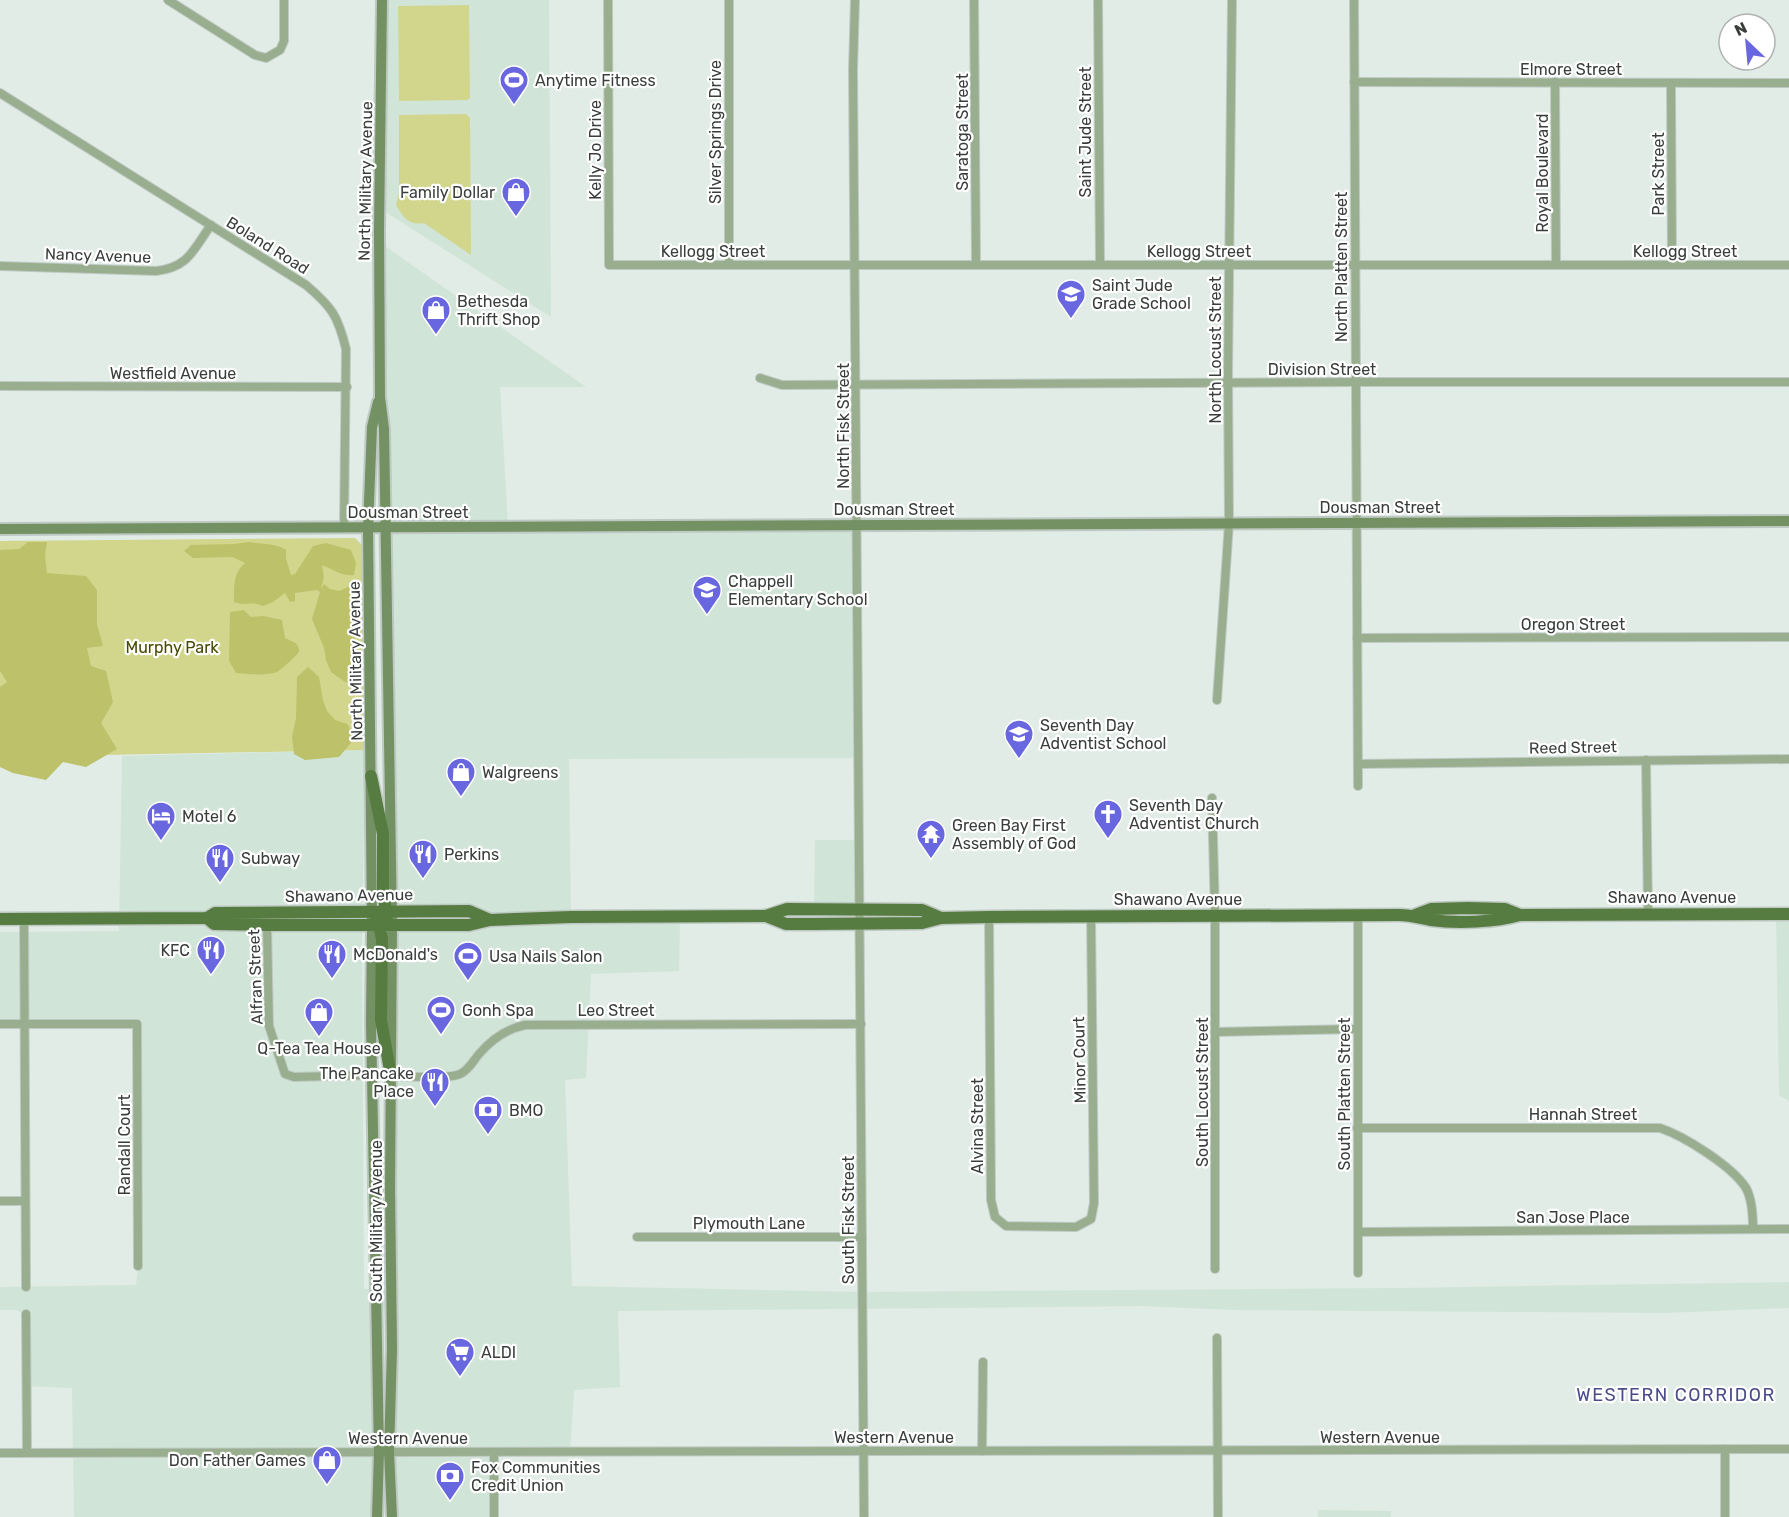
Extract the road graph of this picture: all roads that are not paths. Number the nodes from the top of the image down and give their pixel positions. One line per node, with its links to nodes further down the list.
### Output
1 (168, 0): 2 (street)
2 (284, 0)
3 (382, 0): 35 (main road, North Military Avenue)
4 (608, 0): 22 (street, Kelly Jo Drive)
5 (729, 0): 23 (street, Silver Springs Drive)
6 (855, 0): 24 (street, North Fisk Street)
7 (974, 0): 17 (street, Saratoga Street)
8 (1098, 0): 18 (street, Saint Jude Street)
9 (1232, 0): 19 (street, North Locust Street)
10 (1354, 0): 11 (street, North Platten Street)
11 (1354, 82): 12 (street, Elmore Street); 20 (street, North Platten Street)
12 (1555, 82): 13 (street, Elmore Street); 21 (street, Royal Boulevard)
13 (1671, 83): 14 (street, Elmore Street); 25 (street, Park Street)
14 (1789, 83)
15 (0, 93): 16 (street, Boland Road)
16 (211, 225): 27 (street, Nancy Avenue); 34 (street, Boland Road)
17 (976, 264): 18 (street, Kellogg Street); 24 (street, Kellogg Street)
18 (1100, 264): 19 (street, Kellogg Street)
19 (1229, 264): 20 (street, Kellogg Street); 31 (street, North Locust Street)
20 (1354, 264): 21 (street, Kellogg Street); 29 (street, North Platten Street)
21 (1556, 264): 25 (street, Kellogg Street)
22 (609, 265): 23 (street, Kellogg Street)
23 (729, 265): 24 (street, Kellogg Street)
24 (855, 265): 32 (street, North Fisk Street)
25 (1672, 265): 26 (street, Kellogg Street)
26 (1789, 265)
27 (0, 266)
28 (760, 378): 32 (street, Division Street)
29 (1355, 382): 30 (street, Division Street); 31 (street, Division Street); 37 (street, North Platten Street)
30 (1789, 382)
31 (1228, 383): 32 (street, Division Street); 38 (street, North Locust Street)
32 (856, 385): 39 (street, North Fisk Street)
33 (0, 386): 34 (street, Westfield Avenue)
34 (347, 387): 40 (street, Boland Road)
35 (380, 398): 41 (main road, North Military Avenue); 42 (main road, North Military Avenue)
36 (1789, 520): 37 (main road, Dousman Street)
37 (1356, 522): 38 (main road, Dousman Street); 45 (street, North Platten Street)
38 (1228, 523): 39 (main road, Dousman Street); 46 (street, North Locust Street)
39 (857, 524): 42 (main road, Dousman Street); 54 (street, North Fisk Street)
40 (345, 527): 41 (main road, Dousman Street); 43 (main road, Dousman Street)
41 (368, 527): 42 (main road, Dousman Street); 50 (main road, North Military Avenue)
42 (386, 527): 53 (main road, North Military Avenue)
43 (0, 530)
44 (1789, 636): 45 (street, Oregon Street)
45 (1357, 638): 49 (street, North Platten Street)
46 (1217, 700)
47 (1789, 759): 48 (street, Reed Street)
48 (1646, 760): 49 (street, Reed Street); 56 (street)
49 (1358, 764): 51 (street, North Platten Street)
50 (371, 776): 53 (main road); 55 (main road, North Military Avenue)
51 (1358, 786)
52 (1212, 798): 58 (street)
53 (389, 910): 55 (main road, Shawano Avenue); 67 (main road, Shawano Avenue); 68 (main road)
54 (860, 910): 60 (main road, Shawano Avenue); 63 (main road, Shawano Avenue); 69 (street, North Fisk Street)
55 (372, 911): 66 (main road, Shawano Avenue); 70 (main road)
56 (1648, 914): 57 (main road, Shawano Avenue); 59 (main road, Shawano Avenue)
57 (1789, 914)
58 (1215, 915): 59 (main road, Shawano Avenue); 61 (main road, Shawano Avenue); 75 (street, South Locust Street)
59 (1358, 915): 74 (street, South Platten Street)
60 (766, 916): 67 (main road, Shawano Avenue); 69 (main road, Shawano Avenue)
61 (1091, 916): 62 (main road, Shawano Avenue); 81 (street, Minor Court)
62 (989, 917): 63 (main road, Shawano Avenue); 81 (street, Alvina Street)
63 (941, 918): 69 (main road, Shawano Avenue)
64 (0, 919): 65 (main road, Shawano Avenue)
65 (24, 919): 66 (main road, Shawano Avenue); 72 (street)
66 (266, 919): 70 (main road, Shawano Avenue); 76 (street, Alfran Street)
67 (490, 920): 68 (main road, Shawano Avenue)
68 (392, 924): 70 (main road, Shawano Avenue); 77 (main road, South Military Avenue)
69 (860, 924): 73 (street, South Fisk Street)
70 (376, 925): 76 (main road, South Military Avenue); 77 (main road)
71 (0, 1024): 72 (street)
72 (24, 1024): 80 (street); 87 (street, Randall Court)
73 (861, 1024): 77 (street, Leo Street); 86 (street, South Fisk Street)
74 (1357, 1029): 75 (street); 78 (street, South Platten Street)
75 (1215, 1032): 88 (street, South Locust Street)
76 (372, 1076): 101 (main road, South Military Avenue)
77 (391, 1076): 101 (main road, South Military Avenue)
78 (1357, 1128): 83 (street, Hannah Street); 84 (street, South Platten Street)
79 (0, 1201): 80 (street)
80 (25, 1201): 90 (street)
81 (1094, 1203)
82 (1789, 1228): 83 (street, San Jose Place)
83 (1753, 1229): 84 (street, San Jose Place)
84 (1358, 1232): 89 (street, South Platten Street)
85 (637, 1237): 86 (street, Plymouth Lane)
86 (862, 1237): 97 (street, South Fisk Street)
87 (138, 1266)
88 (1215, 1269)
89 (1358, 1273)
90 (26, 1287)
91 (26, 1314): 100 (street)
92 (1217, 1338): 96 (street)
93 (983, 1362): 98 (street)
94 (1725, 1449): 95 (street, Western Avenue); 96 (street, Western Avenue); 108 (street)
95 (1789, 1449)
96 (1218, 1450): 98 (street, Western Avenue); 107 (street)
97 (863, 1451): 98 (street, Western Avenue); 102 (street, Western Avenue); 106 (street, South Fisk Street)
98 (982, 1451)
99 (0, 1452): 100 (street, Western Avenue)
100 (27, 1452): 101 (street, Western Avenue)
101 (384, 1452): 102 (street, Western Avenue); 103 (main road, South Military Avenue); 104 (main road, South Military Avenue)
102 (494, 1452): 105 (street)
103 (377, 1517)
104 (392, 1517)
105 (494, 1517)
106 (864, 1517)
107 (1218, 1517)
108 (1725, 1517)

